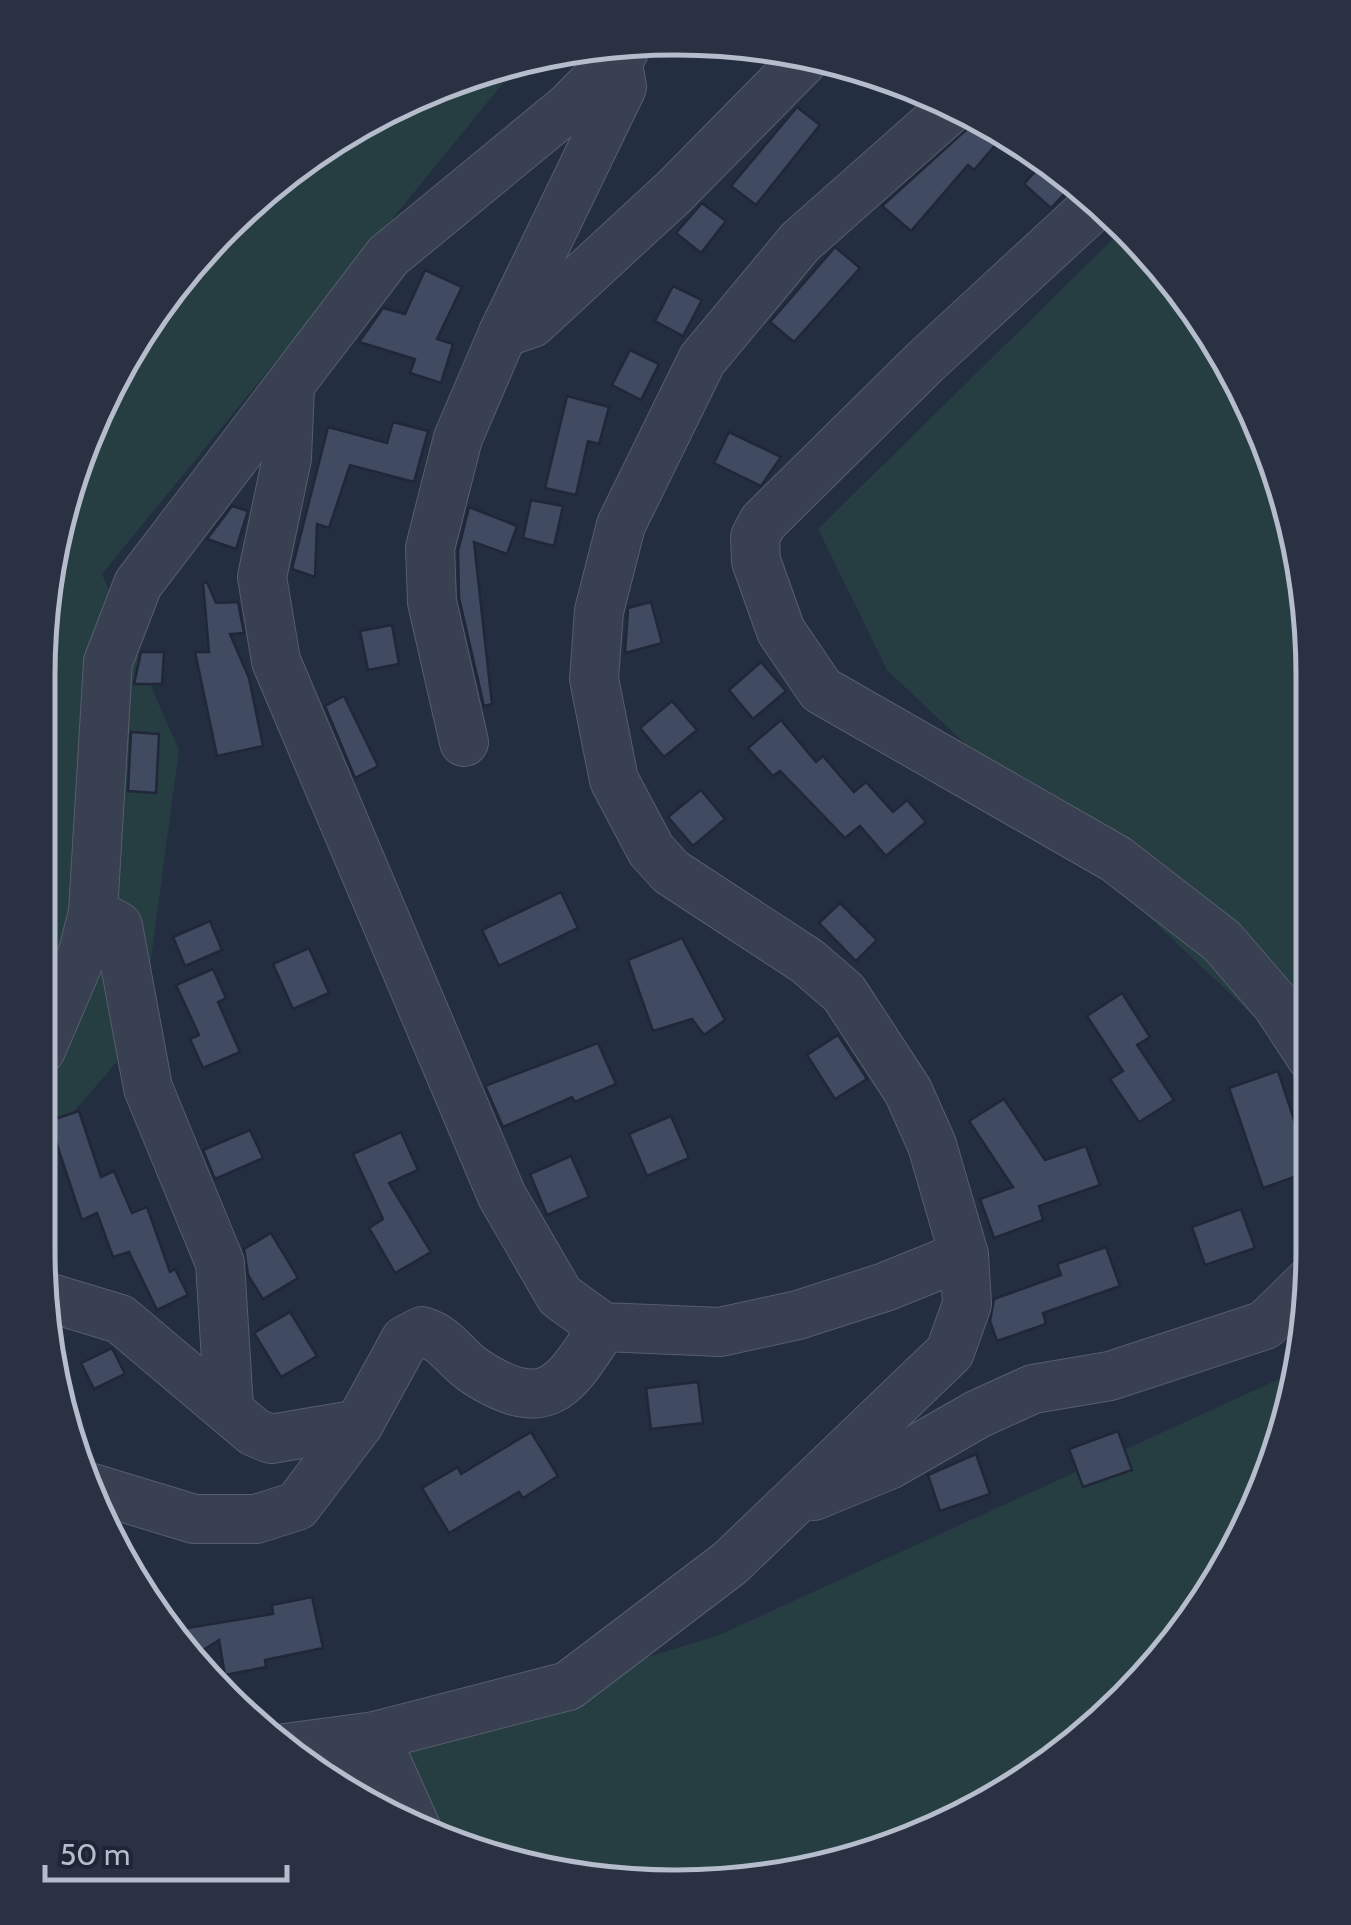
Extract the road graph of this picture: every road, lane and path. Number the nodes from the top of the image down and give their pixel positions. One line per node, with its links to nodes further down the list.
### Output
1 (620, 57): 6 (street)
2 (617, 58): 7 (street)
3 (797, 67): 6 (street)
4 (943, 116): 12 (street)
5 (1088, 212): 11 (street)
6 (502, 332): 8 (street)
7 (290, 387): 9 (street); 15 (street)
8 (464, 742)
9 (93, 912): 10 (street); 16 (street)
10 (55, 1018)
11 (1296, 1034)
12 (964, 1255): 15 (street); 19 (street)
13 (1294, 1297): 19 (street)
14 (57, 1300): 16 (street)
15 (603, 1327): 17 (street)
16 (229, 1408): 17 (street)
17 (359, 1424): 18 (street)
18 (104, 1492)
19 (792, 1504): 20 (street)
20 (366, 1738): 21 (street); 22 (street); 23 (street)
21 (303, 1746)
22 (355, 1781)
23 (405, 1808)

